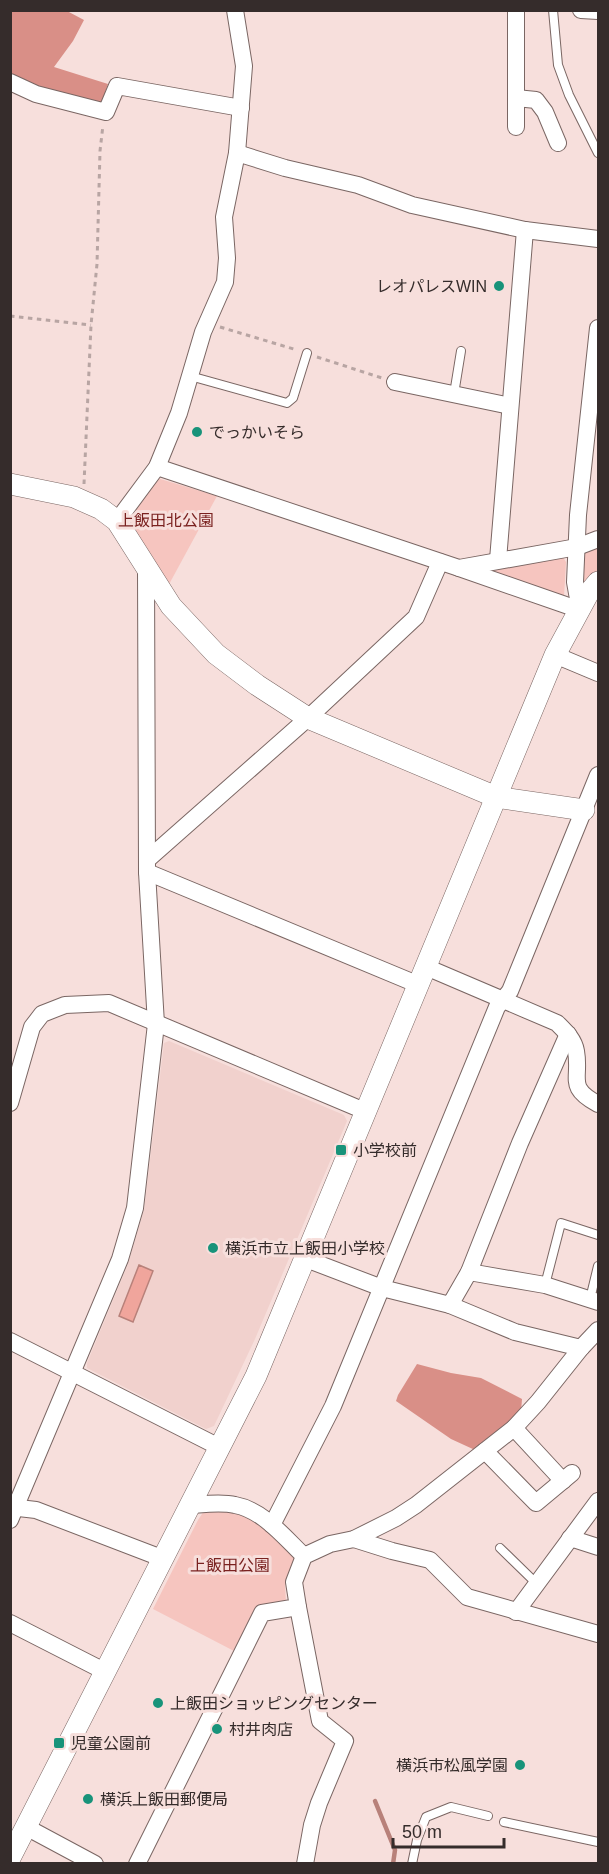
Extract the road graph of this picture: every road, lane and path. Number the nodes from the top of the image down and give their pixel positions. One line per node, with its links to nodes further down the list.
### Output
1 (235, 10): 8 (street)
2 (516, 10): 7 (street)
3 (553, 10): 13 (lane)
4 (581, 10): 5 (street)
5 (598, 11)
6 (10, 82): 9 (street)
7 (516, 98): 10 (street); 11 (street)
8 (241, 108): 9 (street); 12 (street)
9 (106, 112): 17 (path)
10 (516, 127)
11 (558, 143)
12 (237, 153): 14 (street); 21 (street)
13 (598, 153)
14 (525, 230): 15 (street); 24 (street)
15 (598, 239)
16 (10, 316): 17 (path)
17 (91, 325): 27 (path)
18 (598, 328): 30 (street)
19 (461, 351): 23 (lane)
20 (307, 353): 21 (lane)
21 (190, 376): 25 (street)
22 (395, 382): 23 (street)
23 (454, 394): 24 (street)
24 (510, 406): 31 (street)
25 (157, 466): 28 (street); 32 (street)
26 (10, 484): 27 (street)
27 (83, 500): 28 (street)
28 (117, 521): 33 (street)
29 (598, 539): 30 (street)
30 (578, 547): 31 (street); 36 (street)
31 (498, 560): 34 (street)
32 (440, 562): 34 (street); 39 (street)
33 (146, 567): 39 (street); 43 (street)
34 (459, 568): 36 (street)
35 (598, 582): 36 (street)
36 (580, 610): 37 (street)
37 (555, 655): 38 (street); 41 (street)
38 (598, 674)
39 (308, 718): 41 (street); 43 (street)
40 (598, 775): 42 (street)
41 (496, 797): 42 (street); 44 (street)
42 (591, 811): 45 (street)
43 (147, 866): 44 (street); 46 (street)
44 (422, 976): 45 (street); 50 (street)
45 (504, 999): 47 (street); 56 (street)
46 (156, 1023): 48 (street); 50 (street); 62 (street)
47 (568, 1034): 49 (street); 54 (street)
48 (10, 1103)
49 (598, 1104)
50 (367, 1112): 52 (street)
51 (598, 1235): 55 (lane)
52 (306, 1259): 56 (street); 64 (street)
53 (598, 1266): 57 (lane)
54 (469, 1272): 55 (street); 58 (street)
55 (545, 1285): 57 (street)
56 (382, 1288): 58 (street); 69 (street)
57 (594, 1300)
58 (450, 1305): 61 (street)
59 (598, 1330): 61 (street)
60 (10, 1341): 62 (street)
61 (581, 1348): 63 (street)
62 (73, 1372): 64 (street); 68 (street)
63 (513, 1428): 65 (street); 65 (street)
64 (221, 1448): 67 (street)
65 (485, 1451): 71 (street)
66 (598, 1501): 70 (street)
67 (192, 1504): 69 (street); 75 (street)
68 (13, 1511): 75 (street)
69 (272, 1525): 74 (street)
70 (570, 1538): 72 (street); 76 (street)
71 (354, 1539): 74 (street); 78 (street)
72 (598, 1547)
73 (500, 1548): 76 (lane)
74 (304, 1556): 77 (street)
75 (164, 1559): 81 (street)
76 (537, 1584): 78 (street)
77 (298, 1607): 88 (street); 89 (street)
78 (516, 1612): 80 (street)
79 (10, 1623): 81 (street)
80 (598, 1634)
81 (106, 1672): 84 (street)
82 (488, 1816): 91 (lane)
83 (504, 1822): 85 (lane)
84 (26, 1827): 86 (street); 87 (street)
85 (598, 1842)
86 (10, 1858)
87 (95, 1863)
88 (137, 1863)
89 (305, 1863): 90 (street)
90 (312, 1863)
91 (412, 1863)

